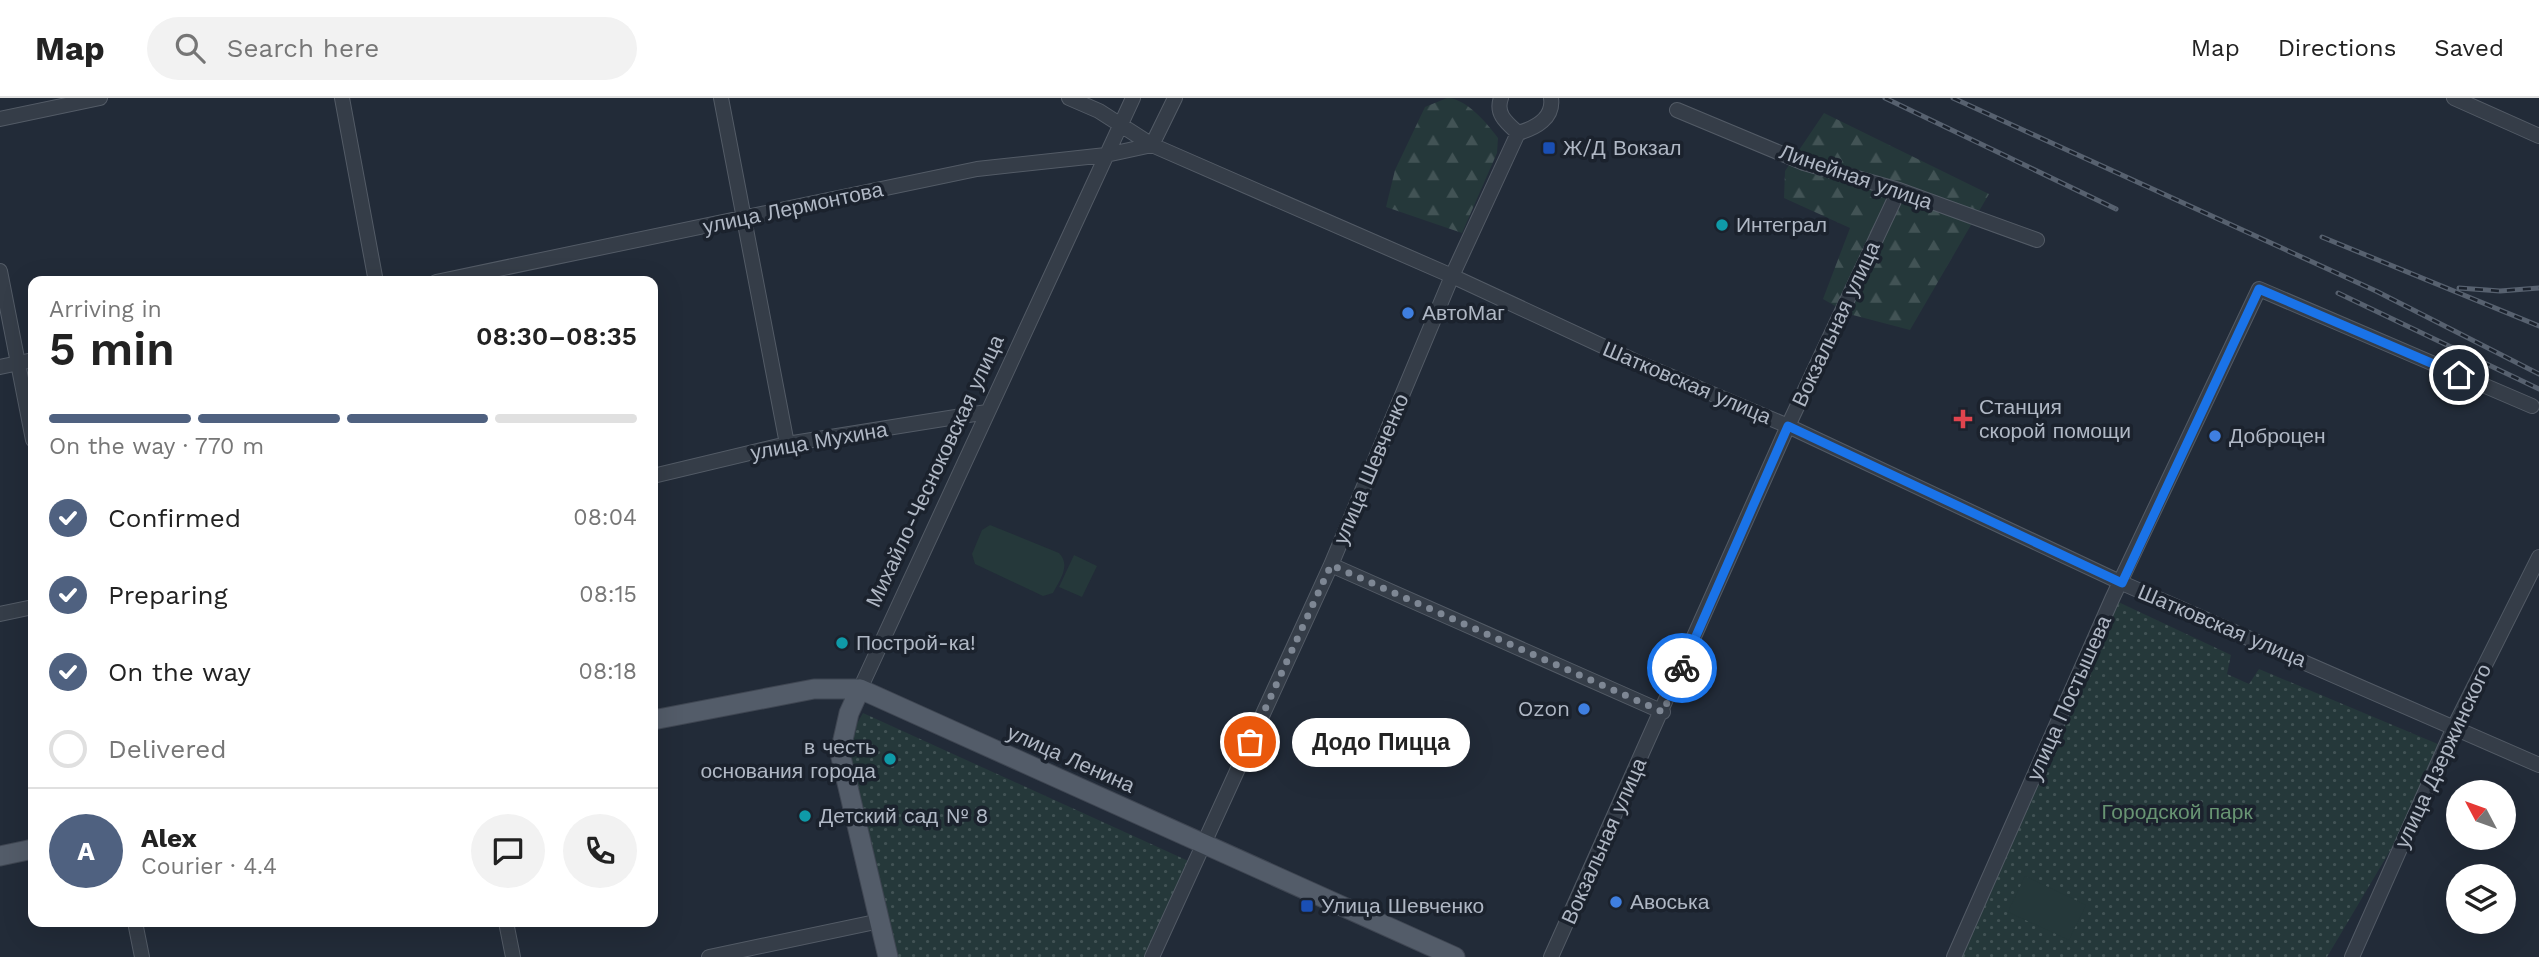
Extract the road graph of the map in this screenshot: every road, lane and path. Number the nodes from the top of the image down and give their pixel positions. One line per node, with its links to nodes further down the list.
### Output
1 (100, 98): 11 (street)
2 (342, 98): 21 (street)
3 (721, 98): 18 (street)
4 (1069, 98): 12 (street, Шатковская улица)
5 (1133, 98): 12 (street, Михайло-Чесноковская улица)
6 (1175, 98): 15 (street)
7 (1501, 98): 13 (street)
8 (1551, 98): 13 (street)
9 (2454, 98): 14 (street)
10 (1677, 110): 17 (street, Линейная улица)
11 (0, 118)
12 (1121, 126): 15 (street, Шатковская улица); 16 (street, Михайло-Чесноковская улица)
13 (1518, 134): 23 (street, улица Шевченко)
14 (2539, 136)
15 (1152, 145): 16 (street, улица Лермонтова); 23 (street, Шатковская улица)
16 (1106, 155): 18 (street, улица Лермонтова); 28 (street, Михайло-Чесноковская улица)
17 (1899, 190): 19 (street, Линейная улица); 30 (street, Вокзальная улица)
18 (744, 220): 22 (street, улица Лермонтова); 31 (street)
19 (2037, 240)
20 (0, 271): 25 (street)
21 (375, 276)
22 (466, 276)
23 (1452, 276): 30 (street, Шатковская улица); 34 (street, улица Шевченко)
24 (28, 361): 25 (street)
25 (17, 363): 26 (street); 29 (street)
26 (0, 367)
27 (2532, 406): 35 (street, улица Постышева)
28 (987, 412): 31 (street, улица Мухина); 38 (street, Михайло-Чесноковская улица)
29 (28, 416)
30 (1788, 426): 35 (street, Шатковская улица); 39 (street, Вокзальная улица)
31 (787, 444): 32 (street, улица Мухина)
32 (658, 474)
33 (2539, 557): 41 (street, улица Дзержинского)
34 (1331, 565): 39 (street); 43 (street, улица Шевченко)
35 (2122, 583): 41 (street, Шатковская улица); 56 (street, улица Постышева)
36 (28, 608): 37 (street)
37 (0, 614)
38 (860, 689): 40 (main road, улица Ленина); 43 (main road, улица Ленина); 46 (main road, Михайло-Чесноковская улица)
39 (1663, 712): 55 (street, Вокзальная улица)
40 (658, 719)
41 (2454, 727): 42 (street, Шатковская улица); 57 (street, улица Дзержинского)
42 (2539, 765)
43 (1204, 844): 53 (street, улица Шевченко); 54 (main road, улица Ленина)
44 (28, 850): 45 (main road)
45 (0, 856)
46 (880, 921): 51 (street); 52 (main road, Михайло-Чесноковская улица)
47 (136, 927): 49 (street)
48 (507, 927): 50 (street)
49 (142, 957)
50 (513, 957)
51 (709, 957)
52 (888, 957)
53 (1152, 957)
54 (1455, 957)
55 (1551, 957)
56 (1954, 957)
57 (2352, 957)

